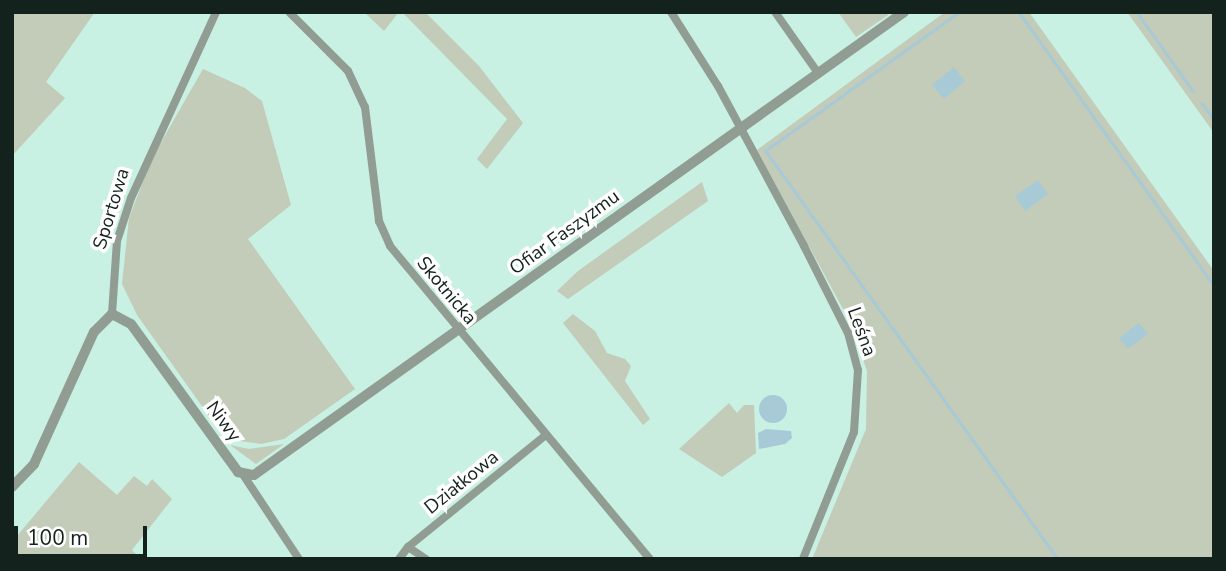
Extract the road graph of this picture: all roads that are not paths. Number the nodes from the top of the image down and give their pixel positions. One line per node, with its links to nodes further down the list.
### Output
1 (216, 12): 8 (street, Sportowa)
2 (289, 12): 9 (street, Skotnicka)
3 (671, 12): 7 (street, Leśna)
4 (775, 12): 6 (street)
5 (904, 12): 6 (street, Ofiar Faszyzmu)
6 (818, 73): 7 (street, Ofiar Faszyzmu)
7 (741, 130): 9 (street, Ofiar Faszyzmu); 18 (street, Leśna)
8 (112, 314): 11 (street, Niwy); 12 (street)
9 (459, 331): 10 (street, Skotnicka); 11 (street, Ofiar Faszyzmu)
10 (546, 435): 13 (street, Działkowa); 17 (street, Skotnicka)
11 (244, 476): 14 (street, Niwy)
12 (12, 487)
13 (408, 547): 15 (street, Działkowa); 16 (street)
14 (299, 559)
15 (400, 559)
16 (426, 559)
17 (650, 559)
18 (803, 559)

